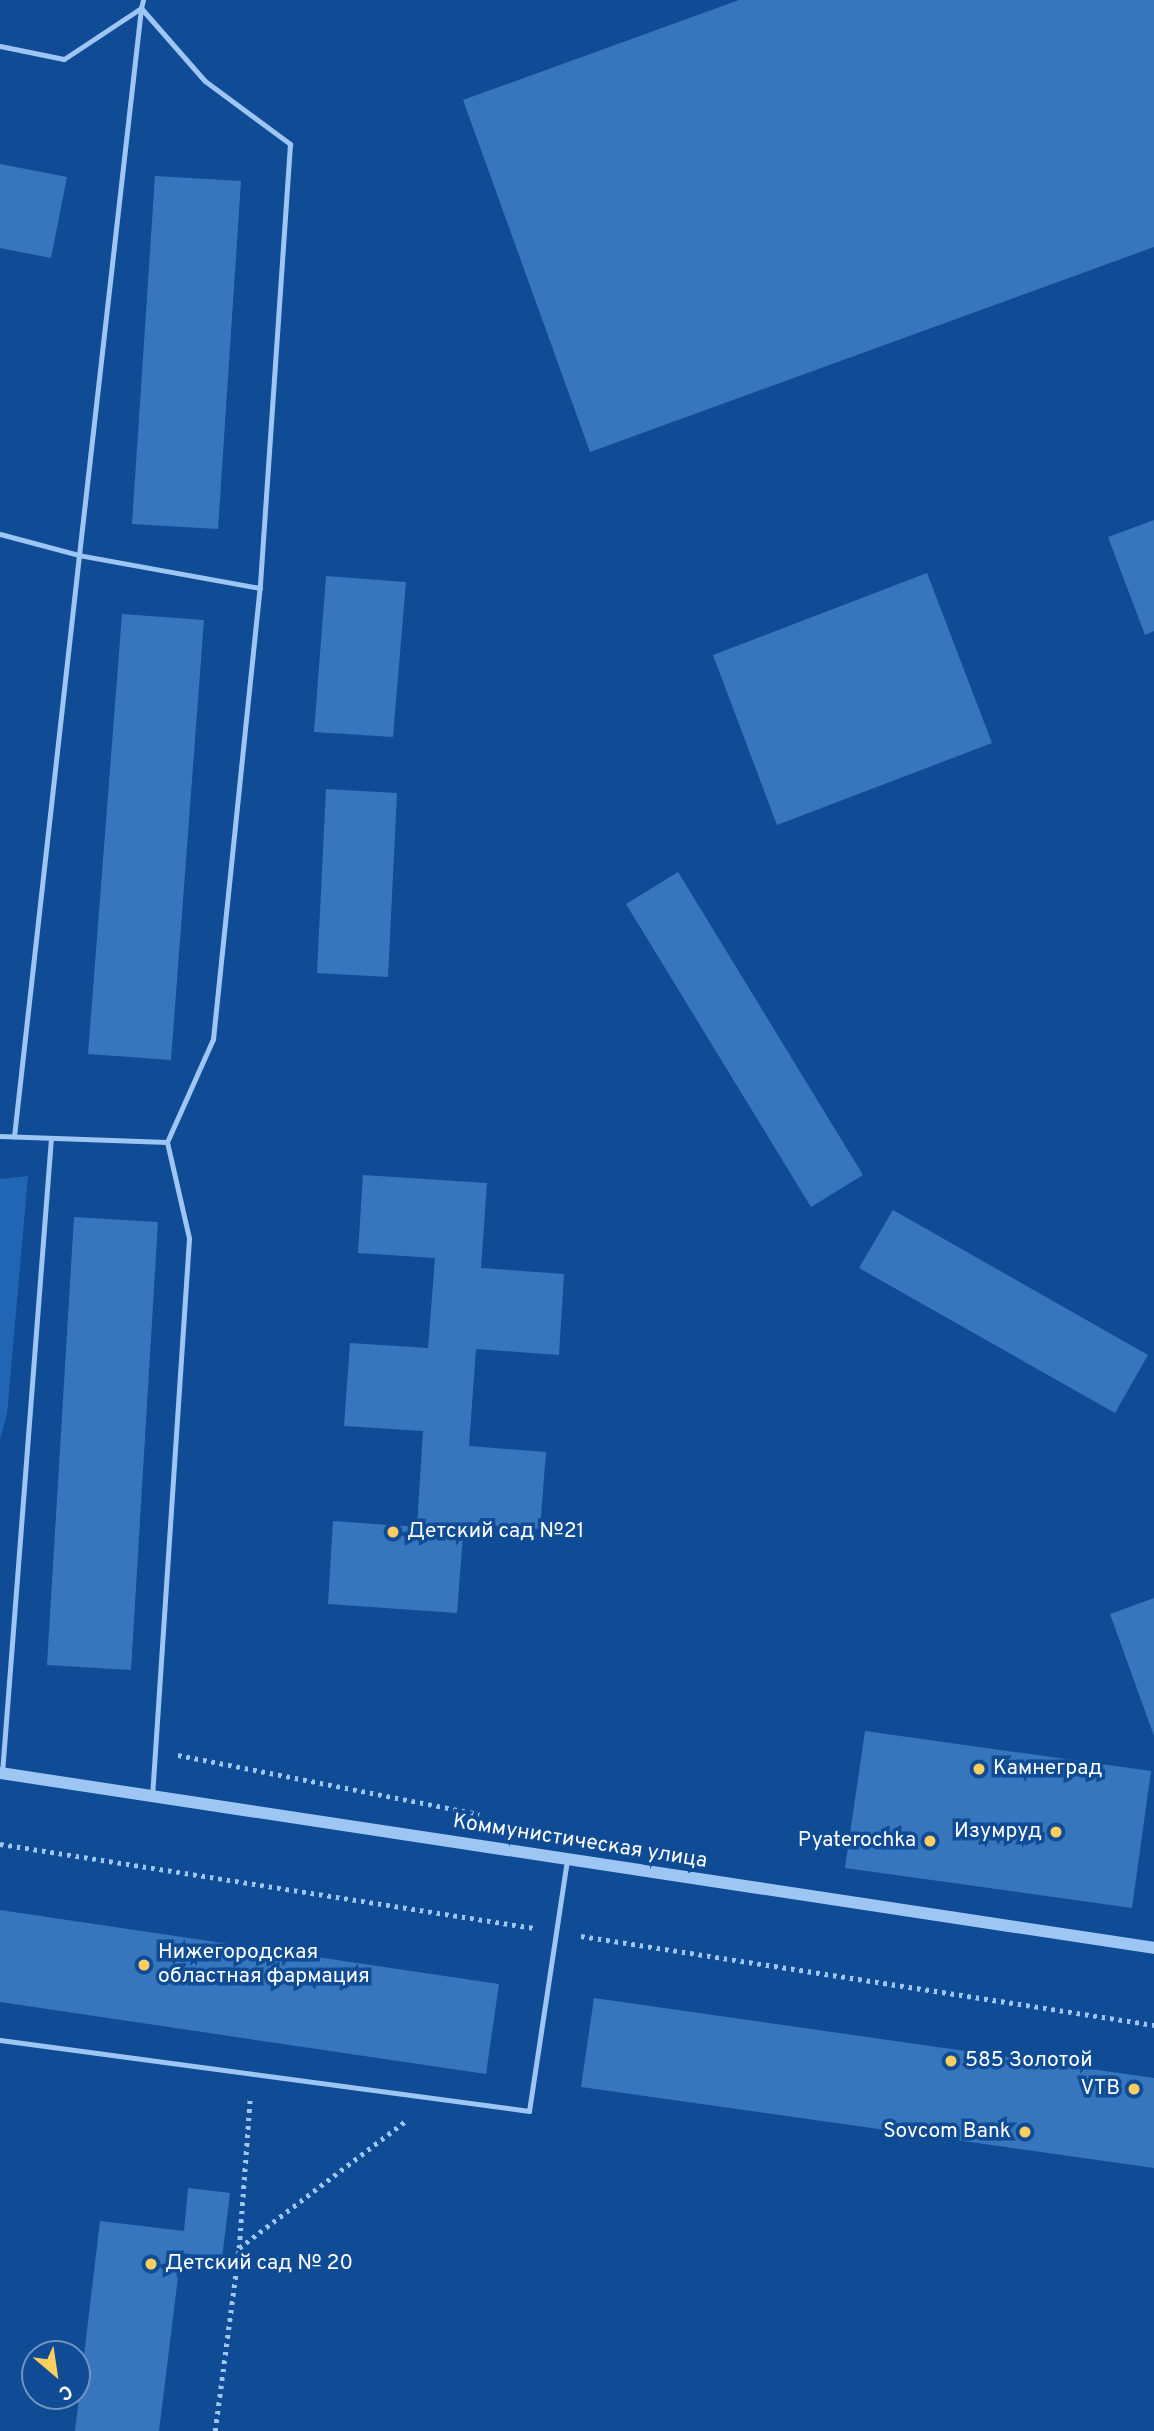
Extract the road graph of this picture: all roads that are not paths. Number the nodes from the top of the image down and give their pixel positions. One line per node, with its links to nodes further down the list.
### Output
1 (143, 0): 2 (lane)
2 (141, 8): 3 (lane); 5 (lane); 6 (lane)
3 (0, 46)
4 (0, 534): 5 (lane)
5 (79, 555): 6 (lane); 8 (lane)
6 (260, 588): 10 (lane)
7 (0, 1136): 8 (lane)
8 (14, 1136): 9 (lane)
9 (51, 1138): 10 (lane); 11 (lane)
10 (167, 1142): 12 (lane)
11 (1, 1773): 12 (street, Коммунистическая улица)
12 (152, 1798): 13 (street, Коммунистическая улица)
13 (567, 1860): 14 (street, Коммунистическая улица); 15 (lane)
14 (1154, 1948)
15 (0, 2040)

